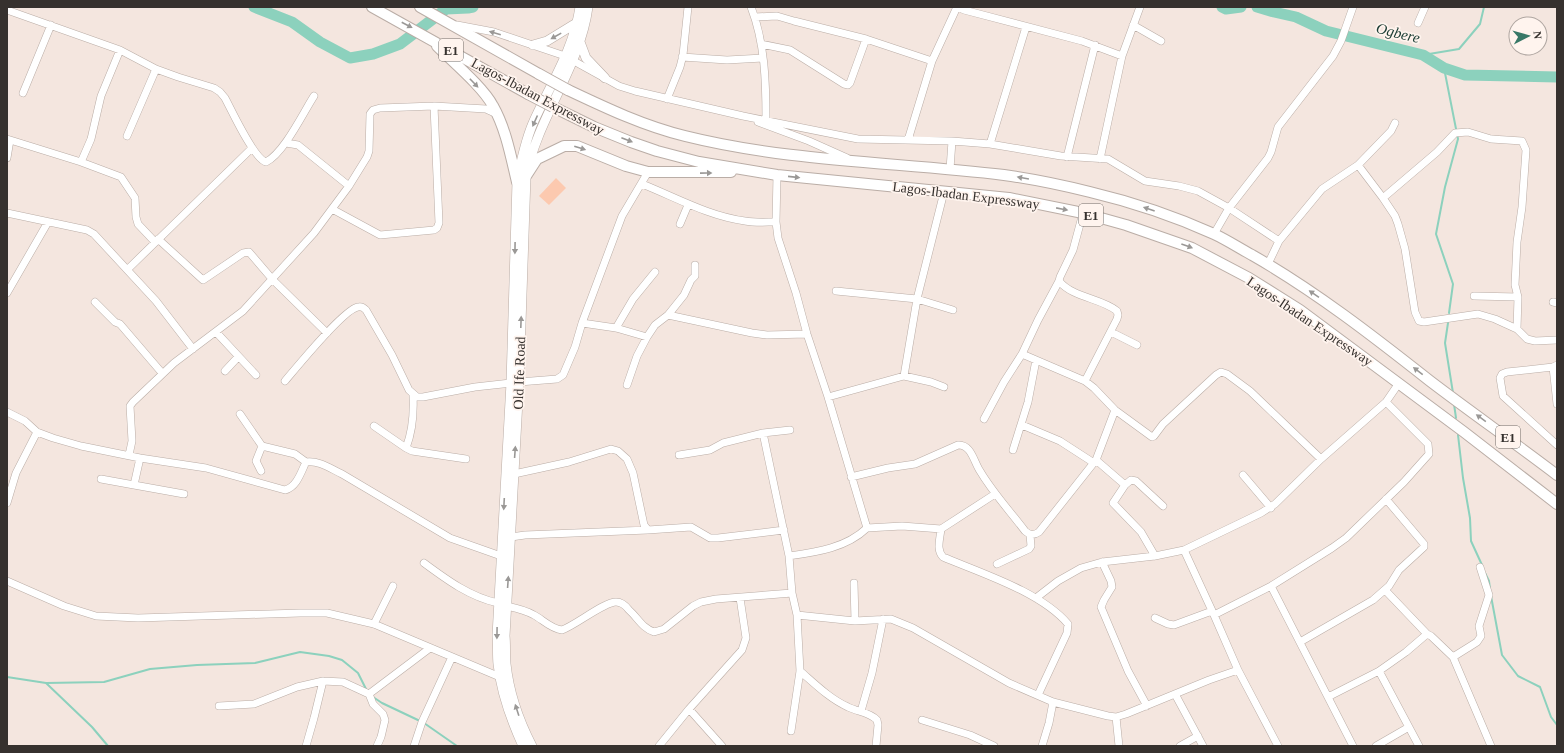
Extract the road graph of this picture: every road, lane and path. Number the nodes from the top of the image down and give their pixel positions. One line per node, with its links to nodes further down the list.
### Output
1 (372, 7): 19 (highway, Lagos-Ibadan Expressway / E1, one-way to 19)
2 (420, 7): 14 (highway, Lagos-Ibadan Expressway / E1)
3 (580, 7): 13 (main road, Old Ife Road)
4 (588, 7): 22 (main road, Old Ife Road)
5 (688, 7): 28 (street)
6 (751, 7): 12 (street)
7 (957, 7): 18 (street); 31 (street)
8 (1140, 7): 16 (street)
9 (1353, 7): 65 (street)
10 (1425, 7): 15 (street)
11 (7, 10): 17 (street)
12 (755, 16): 20 (street); 23 (street)
13 (578, 22): 24 (main road, one-way to 24); 29 (main road, Old Ife Road)
14 (449, 24): 24 (street, one-way to 14); 52 (highway, Lagos-Ibadan Expressway / E1, bridge)
15 (1418, 24)
16 (1133, 25): 21 (street); 27 (street)
17 (51, 26): 26 (street); 34 (street)
18 (1026, 27): 25 (street); 47 (street)
19 (427, 36): 38 (highway, one-way to 38); 56 (highway, Lagos-Ibadan Expressway / E1, one-way to 56, bridge)
20 (866, 39): 23 (street); 31 (street)
21 (1160, 40)
22 (580, 42): 29 (main road, Old Ife Road); 33 (main road)
23 (761, 44): 30 (street)
24 (532, 45): 29 (street)
25 (1095, 45): 27 (street); 49 (street)
26 (120, 50): 32 (street); 53 (street)
27 (1122, 56): 51 (street)
28 (682, 57): 30 (street); 36 (street)
29 (569, 58): 33 (street); 59 (main road, Old Ife Road)
30 (763, 58): 40 (street)
31 (932, 62): 44 (street)
32 (156, 69): 42 (street); 48 (street)
33 (605, 78): 36 (street)
34 (22, 93)
35 (314, 96): 46 (street)
36 (667, 99): 39 (street)
37 (434, 106): 38 (street); 61 (street); 66 (street)
38 (497, 114): 59 (highway)
39 (743, 116): 40 (street); 52 (street)
40 (766, 120): 44 (street)
41 (1395, 123): 54 (street)
42 (127, 136)
43 (8, 139): 50 (street); 53 (street)
44 (908, 140): 45 (street)
45 (952, 141): 47 (street); 55 (street)
46 (286, 143): 48 (street); 61 (street)
47 (990, 144): 49 (street)
48 (252, 148): 73 (street)
49 (1067, 157): 51 (street)
50 (7, 158)
51 (1100, 159): 65 (street)
52 (852, 161): 55 (highway, Lagos-Ibadan Expressway / E1)
53 (80, 162): 73 (street)
54 (1358, 165): 63 (street); 74 (street)
55 (950, 169): 72 (highway, Lagos-Ibadan Expressway / E1, one-way to 55)
56 (750, 171): 57 (highway, one-way to 56); 58 (highway, Lagos-Ibadan Expressway / E1)
57 (648, 172): 59 (highway, one-way to 57); 60 (street)
58 (777, 175): 62 (highway, Lagos-Ibadan Expressway / E1, one-way to 62); 70 (street)
59 (522, 179): 110 (main road, Old Ife Road)
60 (642, 184): 64 (street); 89 (street)
61 (349, 186): 66 (street)
62 (944, 192): 68 (highway, Lagos-Ibadan Expressway / E1, one-way to 68); 85 (street)
63 (1383, 198): 84 (street); 91 (street)
64 (688, 205): 70 (street); 71 (street)
65 (1229, 208): 72 (street); 74 (street)
66 (332, 209): 79 (street)
67 (7, 213): 69 (street)
68 (1082, 213): 80 (street); 111 (highway, Lagos-Ibadan Expressway / E1, one-way to 111)
69 (48, 222): 77 (street); 81 (street)
70 (776, 222): 95 (street)
71 (680, 224)
72 (1214, 234): 75 (highway, Lagos-Ibadan Expressway / E1)
73 (156, 240): 77 (street); 79 (street)
74 (1279, 241): 75 (street)
75 (1268, 264): 142 (highway, Lagos-Ibadan Expressway / E1, one-way to 75)
76 (695, 265): 88 (street)
77 (128, 269): 99 (street)
78 (656, 272): 90 (street)
79 (273, 280): 92 (street); 93 (street)
80 (1059, 282): 94 (street); 100 (street)
81 (8, 290)
82 (836, 291): 85 (street)
83 (1474, 296): 84 (street)
84 (1518, 297): 91 (street)
85 (917, 299): 87 (street); 107 (street)
86 (95, 302): 105 (street)
87 (953, 310)
88 (668, 315): 95 (street); 96 (street)
89 (582, 323): 90 (street); 110 (street)
90 (616, 328): 96 (street)
91 (1516, 329): 97 (street)
92 (216, 332): 99 (street); 101 (street)
93 (327, 332): 108 (street); 114 (street)
94 (1111, 332): 98 (street); 109 (street)
95 (807, 334): 115 (street)
96 (647, 337): 112 (street)
97 (1557, 340)
98 (1137, 345)
99 (193, 349): 105 (street)
100 (1022, 354): 102 (street); 122 (street)
101 (238, 357): 104 (street); 106 (street)
102 (1036, 360): 109 (street); 123 (street)
103 (1555, 366): 118 (street); 128 (street)
104 (226, 371)
105 (162, 372): 132 (street)
106 (256, 375)
107 (904, 376): 113 (street); 115 (street)
108 (285, 382)
109 (1084, 382): 119 (street)
110 (515, 383): 114 (street); 117 (main road, Old Ife Road)
111 (1399, 383): 116 (street); 151 (highway, Lagos-Ibadan Expressway / E1)
112 (627, 385)
113 (944, 387)
114 (413, 395): 130 (street)
115 (828, 397): 143 (street)
116 (1386, 402): 135 (street); 149 (street)
117 (514, 403): 140 (main road, Old Ife Road, one-way to 117); 161 (main road, Old Ife Road, one-way to 161)
118 (1557, 404)
119 (1115, 410): 135 (street); 137 (street)
120 (7, 412): 126 (street)
121 (240, 414): 129 (street)
122 (984, 419)
123 (1022, 425): 131 (street); 137 (street)
124 (374, 426): 130 (street)
125 (790, 430): 127 (street)
126 (37, 432): 132 (street); 150 (street)
127 (763, 433): 133 (street); 157 (street)
128 (1557, 445)
129 (262, 446): 138 (street); 139 (street)
130 (406, 448): 136 (street)
131 (1013, 450)
132 (129, 455): 134 (street)
133 (679, 455)
134 (140, 458): 138 (street); 145 (street)
135 (1321, 458): 153 (street)
136 (466, 459)
137 (1095, 461): 146 (street); 158 (street)
138 (306, 462): 161 (street)
139 (261, 472)
140 (514, 474): 156 (street); 159 (main road, Old Ife Road)
141 (1243, 475): 153 (street)
142 (1557, 476)
143 (851, 477): 148 (street); 154 (street)
144 (101, 480): 145 (street)
145 (134, 485): 147 (street)
146 (1125, 485): 152 (street); 163 (street)
147 (184, 494)
148 (995, 494): 155 (street); 158 (street)
149 (1386, 499): 171 (street); 172 (street)
150 (7, 503)
151 (1557, 504)
152 (1163, 506)
153 (1271, 508): 160 (street)
154 (867, 528): 155 (street); 162 (street)
155 (941, 529): 175 (street)
156 (648, 530): 157 (street); 159 (street)
157 (784, 530): 162 (street)
158 (1030, 535): 166 (street)
159 (511, 538): 176 (main road, Old Ife Road, one-way to 159)
160 (1184, 550): 163 (street); 177 (street)
161 (502, 556): 176 (main road, Old Ife Road)
162 (789, 556): 173 (street)
163 (1155, 556): 164 (street)
164 (1102, 562): 175 (street); 199 (street)
165 (424, 563): 176 (street)
166 (997, 564)
167 (1480, 567): 187 (street)
168 (7, 581): 182 (street)
169 (854, 583): 181 (street)
170 (393, 586): 182 (street)
171 (1271, 586): 177 (street); 184 (street)
172 (1385, 590): 183 (street); 184 (street)
173 (792, 593): 174 (street); 178 (street)
174 (740, 598): 176 (street); 200 (street)
175 (1036, 598): 195 (street)
176 (502, 604): 191 (main road, Old Ife Road, one-way to 191); 211 (main road, Old Ife Road, one-way to 176)
177 (1213, 613): 179 (street); 188 (street)
178 (797, 616): 181 (street); 189 (street)
179 (1155, 618)
180 (883, 620): 181 (street); 195 (street); 201 (street)
181 (855, 621)
182 (374, 624): 185 (street)
183 (1427, 634): 187 (street); 190 (street)
184 (1300, 642): 196 (street)
185 (430, 648): 186 (street); 193 (street)
186 (452, 657): 191 (street); 209 (street)
187 (1453, 657): 224 (street)
188 (1238, 670): 194 (street); 220 (street)
189 (800, 671): 201 (street); 205 (street)
190 (1379, 671): 196 (street); 204 (street)
191 (500, 677): 210 (main road, Old Ife Road)
192 (323, 681): 193 (street); 198 (street); 207 (street)
193 (369, 694): 208 (street)
194 (1176, 694): 199 (street); 206 (street)
195 (1038, 695): 197 (street)
196 (1328, 697): 221 (street)
197 (1054, 702): 202 (street); 216 (street)
198 (219, 706)
199 (1147, 706): 202 (street)
200 (689, 709): 212 (street); 213 (street)
201 (861, 711): 214 (street)
202 (1116, 717): 217 (street)
203 (922, 720): 215 (street)
204 (1409, 727): 222 (street); 223 (street)
205 (791, 730)
206 (1198, 736): 218 (street); 219 (street)
207 (306, 746)
208 (377, 746)
209 (414, 746)
210 (523, 746)
211 (532, 746)
212 (659, 746)
213 (722, 746)
214 (876, 746)
215 (994, 746)
216 (1042, 746)
217 (1119, 746)
218 (1180, 746)
219 (1203, 746)
220 (1278, 746)
221 (1353, 746)
222 (1376, 746)
223 (1419, 746)
224 (1492, 746)

